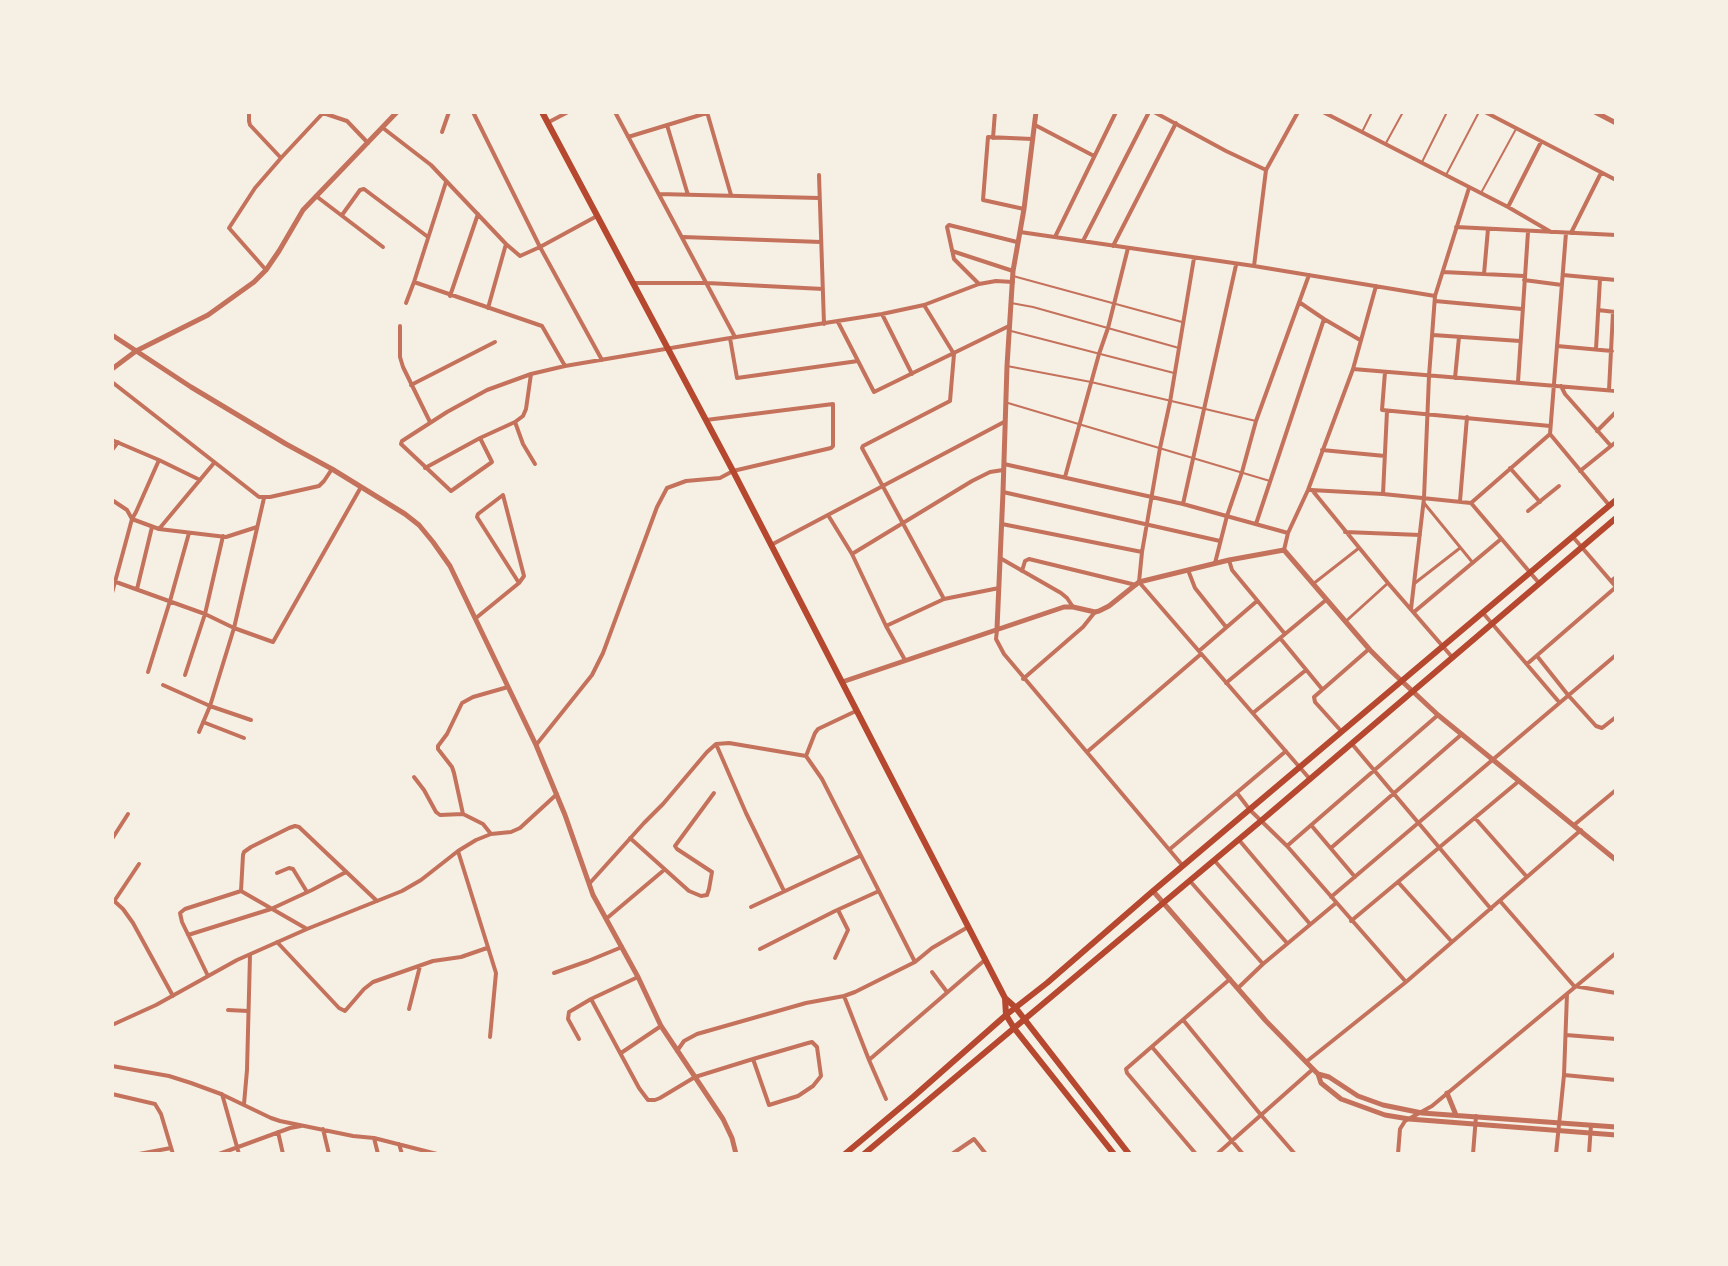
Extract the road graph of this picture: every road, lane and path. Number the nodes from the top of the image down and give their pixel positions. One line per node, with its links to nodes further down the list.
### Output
1 (249, 112): 39 (street)
2 (397, 112): 28 (street)
3 (450, 112): 30 (street)
4 (473, 112): 75 (street)
5 (542, 112): 23 (main road)
6 (568, 112): 23 (street)
7 (615, 112): 32 (street)
8 (995, 112): 33 (street)
9 (1035, 112): 27 (street)
10 (1116, 112): 38 (street)
11 (1149, 112): 69 (street)
12 (1298, 112): 41 (street)
13 (1323, 112): 31 (street)
14 (1372, 112): 31 (lane)
15 (1403, 112): 37 (lane)
16 (1447, 112): 40 (lane)
17 (1479, 112): 44 (lane)
18 (1485, 112): 29 (street)
19 (1595, 112): 25 (street)
20 (322, 113): 36 (street); 39 (street)
21 (708, 113): 26 (street); 52 (street)
22 (1155, 113): 24 (street)
23 (547, 123): 58 (main road)
24 (1176, 123): 41 (street); 73 (street)
25 (1616, 123)
26 (668, 125): 32 (street); 50 (street)
27 (1034, 125): 34 (street); 38 (street)
28 (383, 128): 36 (street); 46 (street)
29 (1516, 129): 35 (street); 49 (lane)
30 (442, 132)
31 (1362, 132): 37 (street)
32 (628, 137): 48 (street)
33 (993, 138): 34 (street); 55 (street)
34 (1032, 139): 55 (street)
35 (1541, 142): 42 (street); 54 (street)
36 (368, 143): 51 (street)
37 (1386, 143): 40 (street)
38 (1095, 156): 68 (street)
39 (281, 158): 81 (street)
40 (1422, 162): 44 (street)
41 (1266, 170): 80 (street)
42 (1600, 172): 45 (street); 64 (street)
43 (819, 175): 53 (street)
44 (1446, 175): 47 (street)
45 (1616, 180)
46 (446, 182): 56 (street); 66 (street)
47 (1469, 188): 49 (street); 59 (street)
48 (658, 194): 50 (street); 67 (street)
49 (1481, 194): 54 (street)
50 (688, 195): 52 (street)
51 (315, 196): 57 (street); 81 (street)
52 (731, 196): 53 (street)
53 (819, 198): 71 (street)
54 (1508, 207): 63 (street)
55 (1024, 209): 61 (street)
56 (478, 213): 72 (street); 97 (street)
57 (342, 215): 66 (street); 74 (street)
58 (597, 216): 75 (street); 91 (main road)
59 (1456, 227): 60 (street); 82 (street)
60 (1488, 229): 62 (street); 83 (street)
61 (1020, 232): 68 (street); 70 (street)
62 (1528, 232): 63 (street); 87 (street)
63 (1551, 232): 64 (street)
64 (1568, 233): 65 (street); 85 (street)
65 (1616, 235)
66 (428, 237): 90 (street)
67 (683, 237): 71 (street); 92 (street)
68 (1055, 237): 69 (street)
69 (1083, 241): 73 (street)
70 (1017, 242): 77 (street); 86 (street)
71 (821, 243): 96 (street)
72 (506, 244): 75 (street); 105 (street)
73 (1113, 246): 76 (street)
74 (382, 247)
75 (540, 247): 133 (street)
76 (1128, 248): 78 (street); 103 (street)
77 (951, 251): 86 (street); 93 (street)
78 (1194, 258): 79 (street); 112 (street)
79 (1236, 265): 80 (street); 155 (street)
80 (1254, 266): 84 (street)
81 (266, 270): 129 (street)
82 (1443, 272): 83 (street); 98 (street)
83 (1484, 274): 87 (street)
84 (1309, 275): 95 (street); 99 (street)
85 (1563, 275): 88 (street); 94 (street)
86 (1013, 276): 93 (street); 102 (street); 103 (lane)
87 (1524, 278): 94 (street); 106 (street)
88 (1600, 279): 89 (street); 107 (street)
89 (1616, 280)
90 (414, 282): 97 (street); 101 (street)
91 (632, 283): 92 (street); 127 (main road)
92 (707, 283): 96 (street); 120 (street)
93 (979, 284): 104 (street)
94 (1562, 285): 125 (street)
95 (1376, 286): 98 (street); 122 (street)
96 (823, 289): 113 (street)
97 (450, 296): 105 (street)
98 (1435, 296): 100 (street)
99 (1299, 302): 110 (street); 161 (street)
100 (1435, 302): 106 (street); 118 (street)
101 (405, 303)
102 (1011, 303): 115 (street); 116 (lane)
103 (1114, 303): 112 (lane); 116 (street)
104 (924, 305): 109 (street); 131 (street)
105 (488, 308): 135 (street)
106 (1522, 309): 123 (street)
107 (1598, 310): 108 (street); 128 (street)
108 (1614, 312): 130 (street)
109 (882, 314): 111 (street); 141 (street)
110 (1324, 319): 122 (street); 191 (street)
111 (838, 322): 113 (street); 134 (street)
112 (1182, 322): 126 (street)
113 (824, 324): 120 (street)
114 (400, 326): 148 (street)
115 (1009, 328): 131 (street); 132 (lane); 136 (street)
116 (1108, 328): 126 (lane); 132 (street)
117 (112, 330): 119 (street)
118 (1433, 335): 121 (street); 143 (street)
119 (114, 336): 129 (street)
120 (732, 337): 127 (street); 134 (street)
121 (1459, 337): 123 (street); 144 (street)
122 (1360, 340): 138 (street)
123 (1520, 341): 147 (street)
124 (495, 342): 148 (street)
125 (1557, 346): 128 (street); 149 (street)
126 (1179, 348): 142 (street)
127 (667, 349): 133 (street); 160 (main road)
128 (1596, 349): 130 (street)
129 (136, 351): 137 (street); 185 (street)
130 (1612, 351): 151 (street)
131 (954, 354): 141 (street); 192 (street)
132 (1099, 354): 142 (lane); 146 (street)
133 (602, 360): 135 (street)
134 (858, 361): 141 (street)
135 (565, 366): 140 (street)
136 (1007, 366): 146 (lane); 153 (street)
137 (112, 369)
138 (1353, 369): 139 (street); 176 (street)
139 (1385, 372): 143 (street); 156 (street)
140 (531, 374): 162 (street); 163 (street)
141 (912, 374)
142 (1174, 374): 154 (street)
143 (1430, 376): 144 (street); 158 (street)
144 (1455, 378): 147 (street)
145 (112, 382): 180 (street)
146 (1091, 382): 154 (lane); 165 (street)
147 (1518, 382): 149 (street)
148 (411, 385): 162 (street)
149 (1554, 385): 150 (street); 166 (street)
150 (1561, 386): 151 (street); 167 (street)
151 (1609, 390): 152 (street)
152 (1616, 390)
153 (1005, 402): 164 (street); 165 (lane)
154 (1170, 402): 155 (lane); 174 (street)
155 (1203, 409): 161 (lane); 178 (street)
156 (1387, 411): 158 (street); 177 (street)
157 (1616, 412): 167 (street)
158 (1428, 414): 159 (street); 201 (street)
159 (1467, 417): 166 (street); 203 (street)
160 (705, 420): 186 (main road); 186 (street)
161 (1256, 421): 188 (street)
162 (430, 422): 183 (street)
163 (515, 422): 169 (street); 181 (street)
164 (1004, 422): 182 (street); 192 (street)
165 (1080, 424): 174 (lane); 189 (street)
166 (1550, 426): 168 (street)
167 (1597, 430): 173 (street)
168 (1550, 434): 184 (street); 187 (street)
169 (480, 438): 183 (street); 183 (street)
170 (112, 440): 171 (street)
171 (118, 442): 175 (street); 179 (street)
172 (1616, 442): 173 (street)
173 (1611, 446): 187 (street)
174 (1160, 448): 178 (lane); 198 (street)
175 (112, 450)
176 (1322, 450): 177 (street); 195 (street)
177 (1385, 456): 197 (street)
178 (1193, 458): 188 (lane); 206 (street)
179 (159, 460): 190 (street); 212 (street)
180 (214, 463): 190 (street); 199 (street)
181 (535, 464)
182 (1003, 467): 189 (street); 196 (street); 213 (street)
183 (425, 468)
184 (1510, 468): 204 (street); 205 (street)
185 (332, 469): 194 (street); 199 (street)
186 (732, 471): 228 (main road); 307 (street)
187 (1580, 471): 207 (street)
188 (1242, 472): 191 (lane); 210 (street)
189 (1065, 477): 198 (street)
190 (200, 480): 219 (street)
191 (1270, 481): 215 (street)
192 (883, 486): 209 (street); 213 (street)
193 (1559, 486): 204 (street)
194 (361, 487): 264 (street); 269 (street)
195 (1310, 490): 197 (street); 220 (street); 222 (street)
196 (1003, 492): 214 (street); 216 (street)
197 (1383, 494): 201 (street)
198 (1151, 496): 206 (street); 216 (street)
199 (264, 498): 218 (street)
200 (112, 500): 212 (street)
201 (1424, 500): 203 (street); 223 (street); 231 (street)
202 (1616, 500): 207 (main road)
203 (1460, 501): 205 (street)
204 (1540, 501): 208 (street)
205 (1471, 503): 226 (street)
206 (1183, 504): 210 (street)
207 (1609, 506): 225 (main road)
208 (1528, 511)
209 (828, 515): 228 (street); 234 (street)
210 (1227, 516): 215 (street); 227 (street)
211 (1616, 518): 230 (main road)
212 (132, 519): 217 (street); 244 (street)
213 (903, 523): 234 (street); 255 (street)
214 (1002, 524): 233 (street); 235 (street)
215 (1256, 524): 222 (street)
216 (1147, 525): 227 (street); 233 (street)
217 (152, 527): 219 (street); 253 (street)
218 (257, 527): 224 (street); 269 (street)
219 (159, 529): 221 (street)
220 (1345, 532): 223 (street); 229 (street)
221 (189, 533): 224 (street); 257 (street)
222 (1288, 533): 232 (street)
223 (1420, 535): 245 (street)
224 (223, 536): 263 (street)
225 (1573, 537): 230 (street); 241 (main road)
226 (1501, 539): 238 (street); 241 (street)
227 (1220, 541): 237 (street)
228 (770, 545): 286 (main road)
229 (1359, 547): 246 (street); 250 (street)
230 (1581, 547): 243 (street); 247 (main road)
231 (1460, 548): 238 (street); 245 (street)
232 (1284, 550): 236 (street); 250 (street)
233 (1142, 552): 249 (street)
234 (852, 554): 267 (street)
235 (1000, 558): 240 (street); 252 (street)
236 (1229, 560): 237 (street); 258 (street)
237 (1215, 563): 239 (street)
238 (1473, 563): 260 (street)
239 (1188, 570): 249 (street); 268 (street)
240 (1022, 572): 249 (street); 259 (street)
241 (1530, 573): 247 (street); 262 (main road)
242 (1616, 577): 243 (street)
243 (1611, 581): 251 (street)
244 (116, 582): 253 (street); 254 (street)
245 (1415, 582): 260 (street)
246 (1388, 583): 260 (street); 265 (street)
247 (1539, 583): 266 (main road)
248 (519, 584): 248 (street); 264 (street)
249 (1137, 584): 261 (street); 275 (street)
250 (1313, 584): 256 (street)
251 (1616, 587): 277 (street)
252 (999, 588): 255 (street); 270 (street)
253 (137, 589): 257 (street)
254 (112, 593)
255 (944, 600): 267 (street)
256 (1326, 600): 265 (street); 271 (street)
257 (170, 601): 263 (street); 282 (street)
258 (1257, 601): 268 (street); 271 (street)
259 (1073, 607): 261 (street); 270 (street)
260 (1412, 611): 273 (street)
261 (1095, 612): 284 (street)
262 (1483, 613): 266 (street); 273 (main road)
263 (205, 614): 269 (street); 283 (street)
264 (476, 618): 289 (street)
265 (1345, 622): 274 (street)
266 (1492, 623): 278 (main road); 280 (street)
267 (886, 626): 279 (street)
268 (1226, 627): 275 (street)
269 (234, 628): 294 (street)
270 (997, 629): 279 (street); 284 (street)
271 (1285, 634): 272 (street)
272 (1280, 638): 281 (street); 287 (street)
273 (1443, 647): 278 (street); 285 (main road)
274 (1369, 649): 285 (street); 290 (street)
275 (1200, 652): 287 (street); 309 (street)
276 (1616, 655): 292 (street)
277 (1537, 656): 280 (street); 292 (street)
278 (1452, 657): 291 (main road)
279 (905, 660): 286 (street)
280 (1527, 664): 293 (street)
281 (1306, 670): 290 (street); 296 (street)
282 (148, 672)
283 (185, 675)
284 (1023, 679): 309 (street)
285 (1402, 681): 291 (street); 302 (main road)
286 (842, 682): 295 (main road)
287 (1227, 683): 296 (street)
288 (163, 685): 294 (street)
289 (509, 687): 307 (street); 324 (street)
290 (1322, 689): 302 (street)
291 (1412, 690): 297 (street); 305 (main road)
292 (1568, 695): 293 (street); 298 (street)
293 (1559, 702): 311 (street)
294 (210, 706): 299 (street); 300 (street)
295 (856, 711): 310 (street); 371 (main road)
296 (1253, 713): 308 (street)
297 (1438, 715): 303 (street); 313 (street)
298 (1616, 717)
299 (251, 720)
300 (203, 722): 301 (street); 304 (street)
301 (199, 732)
302 (1342, 732): 312 (main road)
303 (1462, 734): 311 (street); 320 (street)
304 (244, 738)
305 (1351, 742): 313 (street); 315 (main road)
306 (716, 744): 310 (street); 332 (street); 354 (street)
307 (536, 745): 321 (street)
308 (1286, 751): 312 (street); 319 (street)
309 (1087, 752): 338 (street)
310 (806, 756): 340 (street)
311 (1493, 759): 316 (street); 327 (street)
312 (1300, 767): 315 (street); 322 (main road)
313 (1374, 770): 320 (street); 328 (street)
314 (414, 777): 324 (street)
315 (1310, 778): 326 (main road)
316 (1519, 780): 325 (street); 329 (street)
317 (1616, 790): 329 (street)
318 (714, 793): 345 (street)
319 (1237, 793): 322 (street); 338 (street)
320 (1393, 793): 327 (street); 336 (street)
321 (556, 794): 331 (street); 352 (street)
322 (1250, 810): 326 (street); 344 (main road)
323 (128, 814): 333 (street)
324 (463, 814): 331 (street)
325 (1475, 818): 337 (street); 349 (street)
326 (1262, 820): 334 (main road); 335 (street)
327 (1419, 823): 337 (street); 348 (street)
328 (1311, 825): 335 (street); 336 (street)
329 (1574, 825): 330 (street)
330 (1581, 831): 342 (street); 349 (street)
331 (491, 834): 339 (street)
332 (630, 838): 345 (street); 352 (street)
333 (112, 839)
334 (1238, 839): 341 (main road); 370 (street)
335 (1287, 846): 358 (street)
336 (1330, 848): 348 (street)
337 (1439, 848): 351 (street); 367 (street)
338 (1170, 849): 344 (street)
339 (458, 851): 360 (street); 378 (street)
340 (860, 856): 354 (street); 355 (street)
341 (1214, 860): 350 (main road); 376 (street)
342 (1616, 860)
343 (139, 864): 359 (street)
344 (1183, 866): 356 (main road)
345 (664, 870): 368 (street)
346 (346, 872): 353 (street); 357 (street); 360 (street)
347 (277, 873): 357 (street)
348 (1355, 877): 358 (street)
349 (1527, 877): 361 (street)
350 (1189, 880): 362 (main road); 385 (street)
351 (1398, 882): 369 (street); 375 (street)
352 (589, 884): 368 (street)
353 (241, 891): 365 (street); 373 (street)
354 (784, 891): 364 (street)
355 (879, 891): 366 (street); 384 (street)
356 (1153, 891): 362 (street); 402 (main road)
357 (307, 892): 365 (street)
358 (1331, 897): 363 (street)
359 (114, 899): 398 (street)
360 (377, 901): 372 (street)
361 (1500, 901): 367 (street); 393 (street)
362 (1162, 903): 391 (street); 407 (main road)
363 (1336, 903): 369 (street); 370 (street)
364 (751, 907)
365 (271, 909): 372 (street); 373 (street)
366 (838, 909): 379 (street); 382 (street)
367 (1491, 909): 375 (street)
368 (606, 919): 377 (street)
369 (1352, 921): 392 (street)
370 (1310, 924): 376 (street)
371 (969, 927): 383 (main road); 384 (street)
372 (307, 929): 374 (street)
373 (188, 935): 389 (street)
374 (277, 942): 381 (street); 386 (street)
375 (1452, 942): 392 (street)
376 (1287, 943): 385 (street)
377 (623, 947): 388 (street); 390 (street)
378 (487, 948): 386 (street); 413 (street)
379 (760, 949)
380 (1616, 953): 393 (street)
381 (250, 954): 389 (street); 405 (street)
382 (835, 958)
383 (986, 959): 395 (street); 400 (main road)
384 (915, 962): 399 (street)
385 (1263, 964): 394 (street)
386 (420, 965): 403 (street)
387 (932, 972): 395 (street)
388 (554, 973)
389 (208, 976): 398 (street)
390 (639, 977): 401 (street); 410 (street)
391 (1230, 979): 394 (street); 408 (street)
392 (1406, 982): 421 (street)
393 (1574, 986): 396 (street); 397 (street)
394 (1238, 988): 421 (street)
395 (947, 992): 420 (street)
396 (1567, 993): 412 (street); 429 (street)
397 (1616, 993)
398 (173, 996): 409 (street)
399 (844, 996): 417 (street); 420 (street)
400 (1005, 998): 402 (main road); 406 (main road)
401 (591, 999): 414 (street); 418 (street)
402 (1015, 1007): 406 (main road); 407 (main road)
403 (409, 1009)
404 (228, 1010): 405 (street)
405 (248, 1011): 433 (street)
406 (1006, 1015): 411 (main road); 463 (main road)
407 (1024, 1020): 411 (main road); 426 (main road)
408 (1183, 1020): 416 (street); 435 (street)
409 (112, 1025)
410 (661, 1026): 417 (street); 418 (street)
411 (1014, 1028): 428 (main road); 464 (main road)
412 (1566, 1035): 415 (street); 424 (street)
413 (490, 1037)
414 (579, 1039)
415 (1616, 1039)
416 (1152, 1047): 450 (street); 469 (street)
417 (677, 1051): 425 (street)
418 (621, 1053): 425 (street)
419 (753, 1059): 419 (street); 425 (street)
420 (869, 1060): 432 (street)
421 (1306, 1062): 423 (street)
422 (112, 1066): 431 (street)
423 (1316, 1071): 434 (street); 435 (street); 438 (street)
424 (1564, 1075): 427 (street); 439 (street)
425 (695, 1077): 462 (street)
426 (1070, 1078): 428 (main road); 468 (main road)
427 (1616, 1080)
428 (1059, 1084): 467 (main road)
429 (1448, 1092): 434 (street); 436 (street)
430 (112, 1094): 453 (street)
431 (221, 1094): 433 (street); 452 (street)
432 (886, 1099)
433 (244, 1104): 442 (street)
434 (1422, 1113): 436 (street); 438 (street)
435 (1261, 1115): 450 (street); 472 (street)
436 (1456, 1115): 437 (street)
437 (1476, 1116): 439 (street); 440 (street)
438 (1409, 1119): 440 (street); 473 (street)
439 (1559, 1123): 441 (street); 445 (street)
440 (1476, 1124): 445 (street); 474 (street)
441 (1591, 1124): 443 (street); 447 (street)
442 (304, 1125): 444 (street); 446 (street)
443 (1616, 1127)
444 (323, 1129): 449 (street); 458 (street)
445 (1558, 1131): 447 (street); 475 (street)
446 (278, 1132): 452 (street); 457 (street)
447 (1590, 1133): 448 (street); 476 (street)
448 (1616, 1135)
449 (374, 1138): 451 (street); 459 (street)
450 (1232, 1141): 470 (street); 471 (street)
451 (399, 1144): 460 (street); 461 (street)
452 (237, 1147): 455 (street); 456 (street)
453 (172, 1151): 454 (street)
454 (139, 1154)
455 (219, 1154)
456 (239, 1154)
457 (283, 1154)
458 (329, 1154)
459 (378, 1154)
460 (402, 1154)
461 (437, 1154)
462 (736, 1154)
463 (845, 1154)
464 (864, 1154)
465 (952, 1154): 466 (street)
466 (986, 1154)
467 (1114, 1154)
468 (1129, 1154)
469 (1196, 1154)
470 (1217, 1154)
471 (1243, 1154)
472 (1294, 1154)
473 (1398, 1154)
474 (1473, 1154)
475 (1556, 1154)
476 (1589, 1154)

